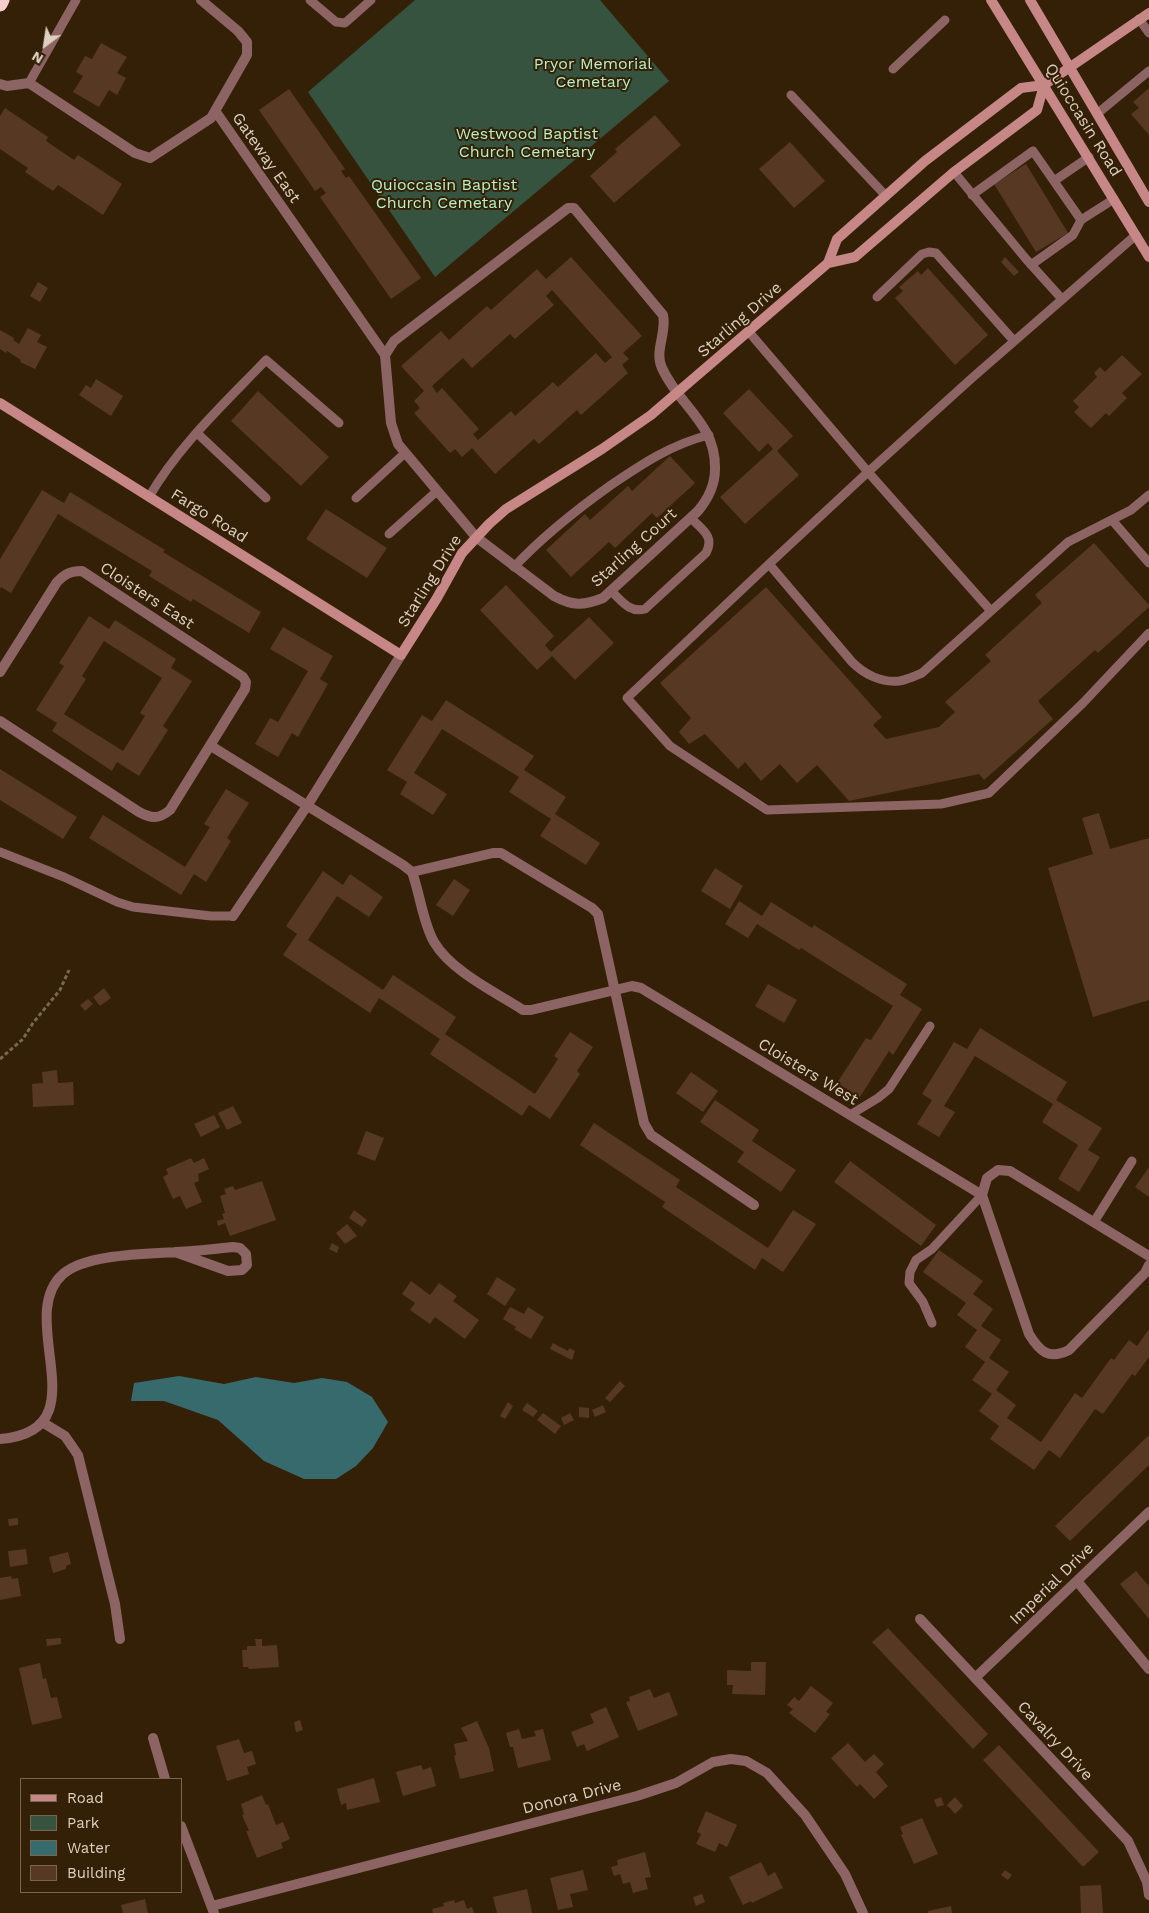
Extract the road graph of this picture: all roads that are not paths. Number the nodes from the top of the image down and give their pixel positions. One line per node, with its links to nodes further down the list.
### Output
1 (2, 0): 8 (highway)
2 (76, 0): 16 (lane)
3 (201, 0): 20 (street)
4 (310, 0): 5 (lane)
5 (371, 0)
6 (991, 0): 18 (street, Quioccasin Road)
7 (1030, 0): 13 (street, Quioccasin Road)
8 (0, 4)
9 (1149, 13): 10 (street)
10 (1139, 19): 12 (lane); 13 (street)
11 (944, 20): 14 (lane)
12 (1149, 33)
13 (1070, 66): 18 (street); 21 (street, Quioccasin Road)
14 (893, 69)
15 (1149, 71): 21 (lane)
16 (29, 83): 17 (street); 20 (street, Gateway East)
17 (0, 84)
18 (1044, 85): 22 (street, Quioccasin Road); 23 (street, Starling Drive); 27 (street)
19 (791, 94): 27 (lane)
20 (216, 112): 38 (street, Gateway East)
21 (1098, 113): 25 (street, Quioccasin Road)
22 (1089, 157): 24 (lane); 28 (street, Quioccasin Road)
23 (954, 172): 26 (lane); 32 (street, Starling Drive)
24 (1054, 181): 26 (lane); 29 (lane)
25 (1147, 194)
26 (972, 195): 33 (lane)
27 (886, 196): 32 (street)
28 (1114, 199): 29 (lane); 30 (street, Quioccasin Road)
29 (1081, 220): 33 (lane)
30 (1136, 235): 31 (street, Quioccasin Road); 35 (lane)
31 (1149, 257)
32 (828, 264): 36 (street, Starling Drive)
33 (1031, 265): 35 (lane)
34 (877, 297): 37 (lane)
35 (1062, 299): 37 (lane)
36 (749, 332): 39 (street, Starling Drive); 45 (lane)
37 (1014, 341): 45 (lane)
38 (385, 355): 39 (street); 44 (street)
39 (678, 393): 43 (street, Starling Court); 54 (street, Starling Drive)
40 (0, 403): 48 (street, Fargo Road)
41 (339, 423): 42 (lane)
42 (197, 433): 48 (lane); 49 (lane)
43 (709, 435): 51 (street, Starling Court); 57 (lane)
44 (406, 453): 46 (street); 50 (lane)
45 (868, 472): 56 (lane); 59 (lane)
46 (437, 491): 53 (lane); 54 (street)
47 (1149, 495): 52 (lane)
48 (150, 497): 61 (street, Fargo Road)
49 (266, 498)
50 (356, 498)
51 (691, 518): 58 (street, Starling Court); 58 (lane)
52 (1112, 520): 55 (lane); 59 (lane)
53 (388, 534)
54 (476, 537): 57 (street, Starling Court); 61 (street, Starling Drive)
55 (1149, 563)
56 (769, 564): 59 (lane); 60 (lane)
57 (514, 567): 58 (street, Starling Court)
58 (611, 591)
59 (991, 611)
60 (1149, 633)
61 (401, 656): 65 (street, Starling Drive)
62 (0, 672): 64 (street, Cloisters East)
63 (0, 721): 64 (street, Cloisters East)
64 (211, 746): 65 (street)
65 (307, 806): 67 (street); 68 (street, Starling Drive)
66 (0, 852): 68 (lane)
67 (412, 872): 69 (street, Cloisters West); 69 (street)
68 (233, 916)
69 (616, 990): 71 (street, Cloisters West); 74 (street)
70 (930, 1026): 71 (lane)
71 (850, 1115): 73 (street, Cloisters West)
72 (1132, 1161): 75 (lane)
73 (982, 1195): 75 (street); 78 (street); 79 (lane)
74 (754, 1205)
75 (1094, 1222): 77 (street)
76 (175, 1252): 76 (street); 80 (street)
77 (1149, 1256)
78 (1149, 1266)
79 (932, 1323)
80 (42, 1422): 81 (street); 85 (street)
81 (0, 1439)
82 (1149, 1512): 83 (street, Imperial Drive)
83 (1077, 1581): 86 (street); 87 (street, Imperial Drive)
84 (920, 1619): 87 (street, Cavalry Drive)
85 (120, 1639)
86 (1149, 1669)
87 (975, 1678): 91 (street, Cavalry Drive)
88 (153, 1738): 89 (street)
89 (165, 1778)
90 (182, 1829): 92 (street)
91 (1149, 1895)
92 (213, 1910): 93 (street, Donora Drive)
93 (863, 1913)

